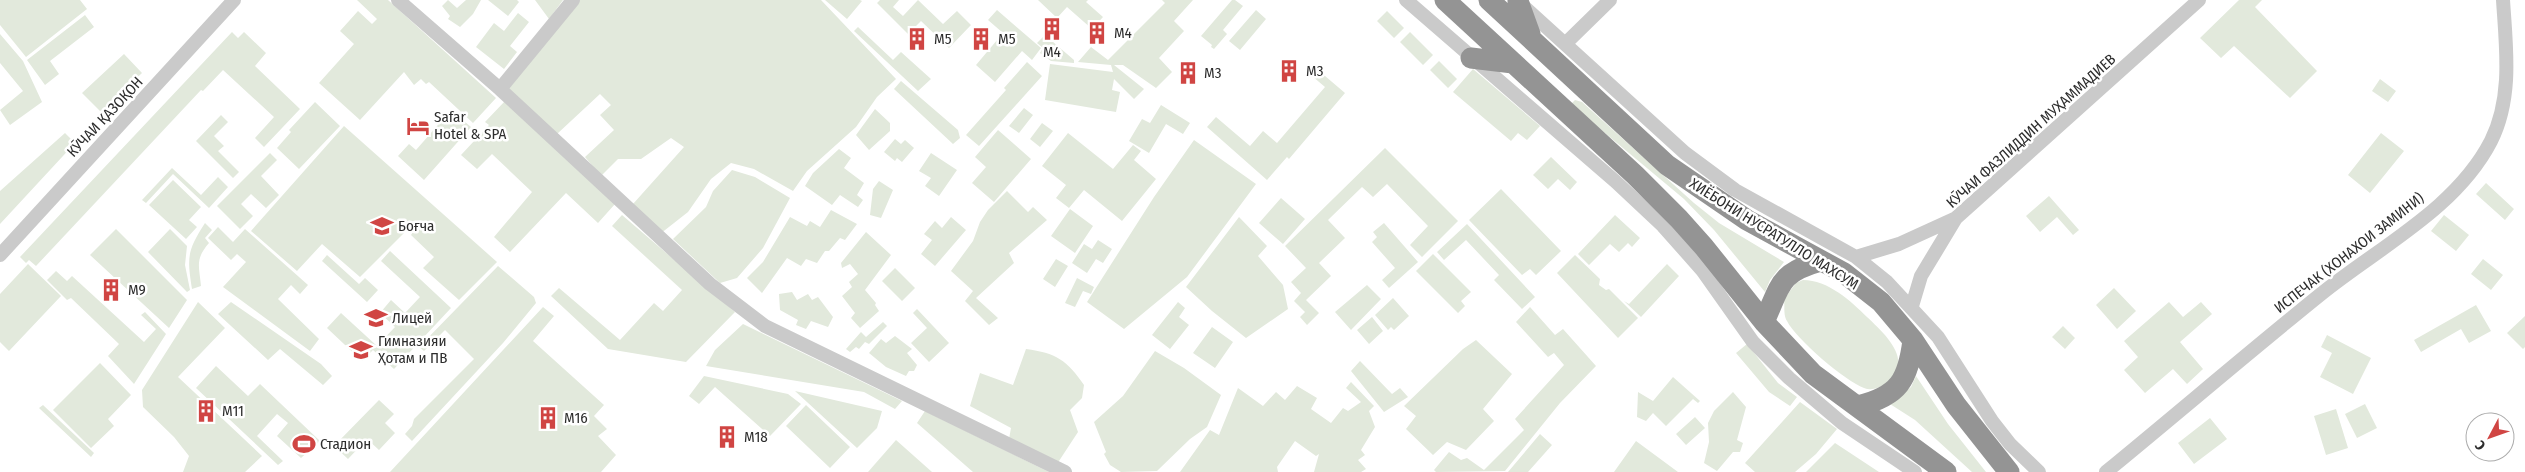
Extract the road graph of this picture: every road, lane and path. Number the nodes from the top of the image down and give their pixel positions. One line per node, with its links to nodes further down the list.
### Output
1 (234, 0): 17 (street, КӮЧАИ ҚАЗОҚОН)
2 (398, 0): 15 (street)
3 (573, 0): 15 (street)
4 (1406, 0): 13 (street)
5 (1445, 0): 14 (highway)
6 (1490, 0): 11 (highway, ХИЁБОНИ НУСРАТУЛЛО МАХСУМ)
7 (1517, 0): 11 (highway); 12 (street)
8 (1610, 0): 12 (street)
9 (2199, 0): 16 (street, КӮЧАИ ФАЗЛИДДИН МУҲАММАДИЕВ)
10 (2503, 0): 29 (street, ИСПЕЧАК (ХОНАХОИ ЗАМИНИ))
11 (1531, 37): 19 (highway, ХИЁБОНИ НУСРАТУЛЛО МАХСУМ)
12 (1566, 44): 18 (street)
13 (1471, 58): 14 (highway); 25 (street)
14 (1513, 63): 21 (highway)
15 (500, 89): 24 (street)
16 (1956, 218): 18 (street); 20 (street, КӮЧАИ ФАЗЛИДДИН МУҲАММАДИЕВ)
17 (0, 255)
18 (1856, 257): 20 (street)
19 (1822, 262): 21 (highway); 22 (highway, ХИЁБОНИ НУСРАТУЛЛО МАХСУМ)
20 (1912, 306): 28 (street)
21 (1764, 322): 23 (highway)
22 (1914, 340): 23 (highway); 27 (highway, ХИЁБОНИ НУСРАТУЛЛО МАХСУМ)
23 (1858, 406): 26 (highway)
24 (1065, 472)
25 (1915, 472)
26 (1946, 472)
27 (2009, 472)
28 (2040, 472)
29 (2106, 472)

